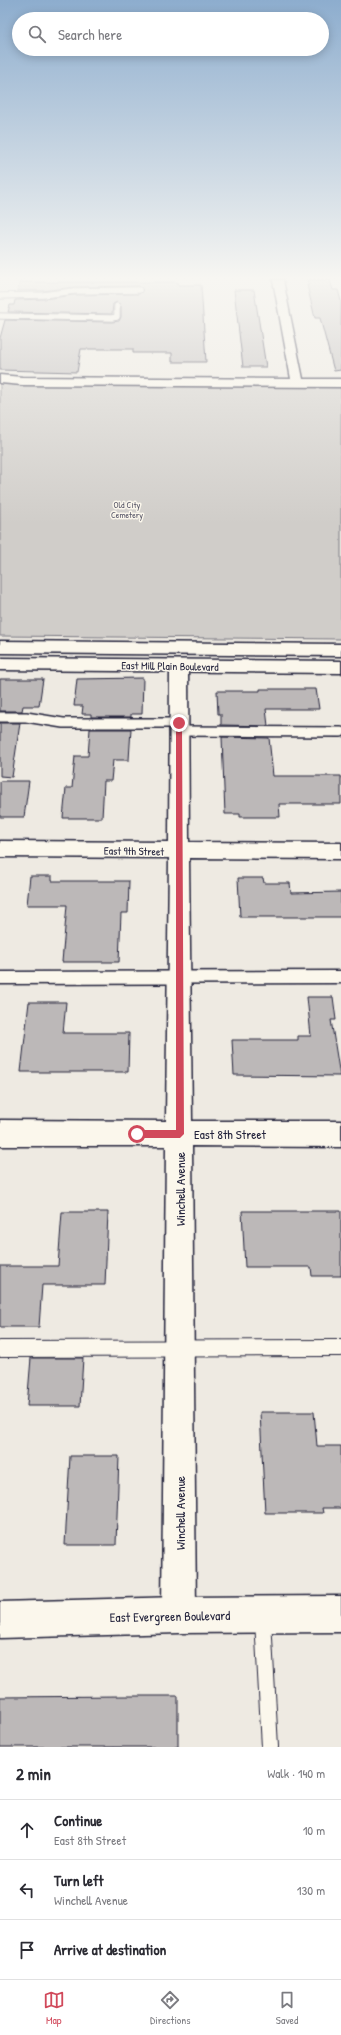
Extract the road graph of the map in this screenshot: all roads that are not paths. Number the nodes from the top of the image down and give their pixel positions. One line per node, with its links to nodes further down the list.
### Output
1 (294, 362): 3 (street)
2 (0, 379): 3 (street)
3 (298, 383): 4 (street)
4 (341, 383)
5 (0, 647): 6 (main road, East Mill Plain Boulevard)
6 (341, 650)
7 (0, 664): 8 (main road, East Mill Plain Boulevard)
8 (179, 666): 9 (main road, East Mill Plain Boulevard); 11 (street, Winchell Avenue)
9 (341, 667)
10 (0, 717): 11 (lane)
11 (179, 727): 12 (lane); 14 (street, Winchell Avenue)
12 (341, 732)
13 (0, 850): 14 (street, East 9th Street)
14 (180, 851): 15 (street, East 9th Street); 16 (street, Winchell Avenue)
15 (341, 851)
16 (180, 977): 17 (lane); 18 (lane); 20 (street, Winchell Avenue)
17 (341, 977)
18 (0, 978)
19 (0, 1133): 20 (street, East 8th Street)
20 (180, 1134): 21 (street, East 8th Street); 22 (street, Winchell Avenue)
21 (341, 1134)
22 (180, 1348): 23 (lane); 24 (lane); 26 (street, Winchell Avenue)
23 (341, 1348)
24 (0, 1349)
25 (341, 1614): 27 (main road, East Evergreen Boulevard)
26 (180, 1615): 27 (main road, East Evergreen Boulevard); 28 (main road, East Evergreen Boulevard)
27 (263, 1616): 29 (lane)
28 (0, 1620)
29 (270, 1747)

